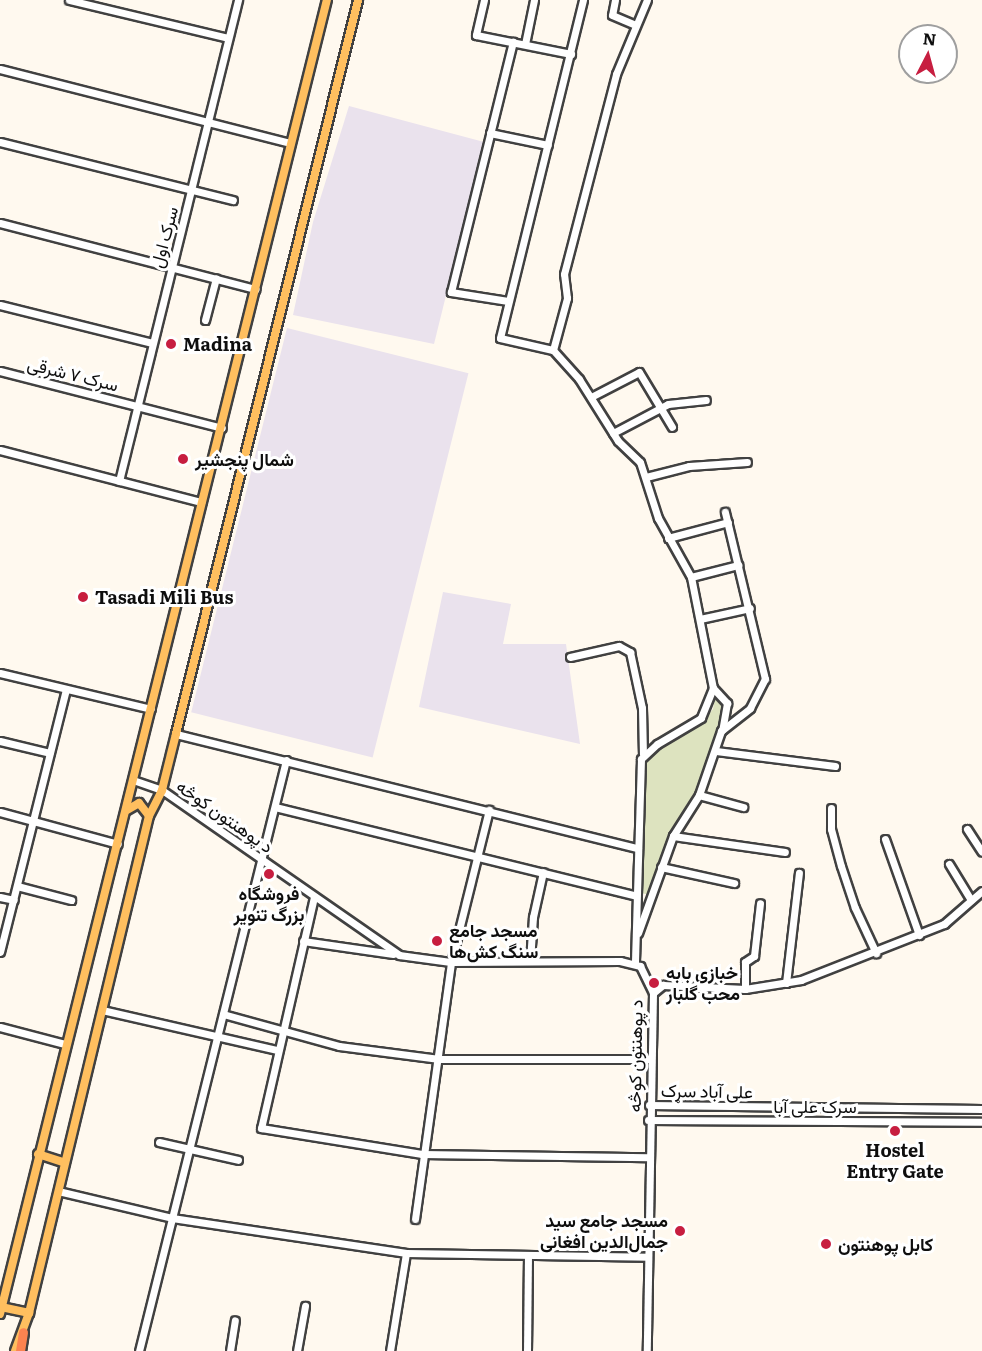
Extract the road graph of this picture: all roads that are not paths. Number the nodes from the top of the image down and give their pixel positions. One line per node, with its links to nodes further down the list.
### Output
1 (69, 0): 11 (street)
2 (238, 0): 11 (street, سرک‌ اول)
3 (327, 0): 19 (main road)
4 (358, 0): 58 (main road)
5 (484, 0): 12 (street)
6 (534, 0): 13 (street)
7 (584, 0): 14 (street)
8 (615, 0): 10 (street)
9 (646, 0): 10 (street)
10 (635, 25): 31 (street)
11 (228, 38): 16 (street, سرک‌ اول)
12 (513, 42): 13 (street); 17 (street)
13 (525, 44): 14 (street)
14 (571, 54): 20 (street)
15 (0, 69): 16 (street)
16 (209, 121): 19 (street); 21 (street, سرک‌ اول)
17 (490, 133): 20 (street); 27 (street)
18 (0, 142): 21 (street)
19 (291, 143): 26 (main road)
20 (548, 145): 27 (street)
21 (192, 189): 22 (street); 24 (street, سرک‌ اول)
22 (233, 200)
23 (0, 223): 24 (street)
24 (172, 266): 25 (street); 30 (street, سرک‌ اول)
25 (216, 278): 26 (street); 29 (street)
26 (256, 289): 38 (main road)
27 (508, 301): 31 (street)
28 (0, 305): 30 (street)
29 (205, 320)
30 (152, 343): 35 (street, سرک‌ اول)
31 (553, 350): 33 (street)
32 (0, 371): 35 (street, سرک ۷ شرقی)
33 (591, 397): 36 (street); 39 (street)
34 (706, 400): 36 (street)
35 (139, 406): 38 (street, سرک ۷ شرقی); 43 (street, سرک‌ اول)
36 (660, 407): 37 (street); 39 (street)
37 (672, 427)
38 (222, 428): 44 (main road)
39 (613, 433): 42 (street)
40 (0, 450): 43 (street)
41 (747, 462): 42 (street)
42 (646, 477): 47 (street)
43 (119, 481): 44 (street)
44 (201, 502): 56 (main road)
45 (725, 512): 46 (street)
46 (728, 522): 47 (street); 48 (street)
47 (668, 538): 49 (street)
48 (738, 565): 49 (street); 50 (street)
49 (692, 577): 51 (street)
50 (750, 608): 51 (street); 57 (street)
51 (700, 619): 54 (street)
52 (570, 657): 60 (street)
53 (0, 673): 55 (street)
54 (713, 688): 57 (street); 60 (street)
55 (66, 689): 56 (street); 62 (street)
56 (151, 709): 65 (main road)
57 (721, 731): 61 (street)
58 (176, 734): 63 (street); 66 (main road)
59 (0, 741): 62 (street)
60 (642, 751): 80 (street)
61 (716, 751): 64 (street); 67 (street)
62 (50, 753): 75 (street)
63 (286, 760): 68 (street); 72 (street)
64 (835, 766)
65 (133, 780): 66 (street, د پوهنتون کوڅه); 71 (main road)
66 (162, 790): 74 (main road); 84 (street, د پوهنتون کوڅه)
67 (699, 795): 69 (street); 77 (street)
68 (275, 807): 83 (street); 84 (street)
69 (742, 807)
70 (831, 808): 103 (street)
71 (126, 810): 74 (main road); 79 (main road)
72 (489, 810): 80 (street); 83 (street)
73 (0, 812): 75 (street)
74 (149, 816): 111 (main road)
75 (34, 820): 79 (street); 90 (street)
76 (967, 829): 82 (street)
77 (673, 836): 81 (street); 86 (street)
78 (885, 839): 99 (street)
79 (118, 844): 116 (main road)
80 (638, 848): 92 (street)
81 (786, 852)
82 (982, 852)
83 (477, 857): 87 (street); 106 (street)
84 (262, 860): 94 (street, د پوهنتون کوڅه); 112 (street)
85 (949, 864): 97 (street)
86 (661, 867): 89 (street); 100 (street)
87 (543, 872): 92 (street); 105 (street)
88 (799, 873): 108 (street)
89 (734, 883)
90 (17, 886): 95 (street); 96 (street)
91 (982, 891): 97 (street)
92 (636, 896): 100 (street)
93 (0, 897): 95 (street)
94 (314, 897): 101 (street); 104 (street, د پوهنتون کوڅه)
95 (14, 900): 102 (street)
96 (71, 900)
97 (971, 900): 99 (street)
98 (760, 903): 109 (street)
99 (919, 934): 103 (street)
100 (636, 938): 107 (street)
101 (303, 941): 104 (street); 114 (street)
102 (0, 952)
103 (876, 953): 108 (street)
104 (399, 955): 106 (street, د پوهنتون کوڅه)
105 (530, 961): 106 (street, د پوهنتون کوڅه); 107 (street, د پوهنتون کوڅه)
106 (451, 962): 118 (street)
107 (635, 963): 110 (street, د پوهنتون کوڅه)
108 (786, 983): 109 (street)
109 (746, 989): 110 (street)
110 (653, 993): 119 (street, د پوهنتون کوڅه)
111 (102, 1010): 115 (street); 132 (main road)
112 (223, 1014): 114 (street); 115 (street)
113 (0, 1027): 116 (street)
114 (281, 1029): 117 (street); 118 (street)
115 (218, 1035): 117 (street); 127 (street)
116 (65, 1044): 128 (main road)
117 (277, 1050): 129 (street)
118 (439, 1059): 119 (street); 129 (street)
119 (651, 1059): 120 (street, د پوهنتون کوڅه)
120 (648, 1106): 121 (street, علی آباد سړک); 123 (street, د پوهنتون کوڅه)
121 (889, 1108): 122 (street, علی آباد سړک); 124 (street)
122 (982, 1109)
123 (648, 1120): 124 (street, سرک علی آبا); 130 (street, د پوهنتون کوڅه)
124 (889, 1121): 125 (street, سرک علی آبا)
125 (982, 1122)
126 (159, 1142): 127 (street)
127 (189, 1149): 131 (street); 134 (street)
128 (38, 1154): 132 (main road); 140 (main road)
129 (422, 1154): 130 (street); 135 (street)
130 (648, 1157): 138 (street, د پوهنتون کوڅه)
131 (238, 1160)
132 (65, 1163): 133 (main road)
133 (58, 1191): 134 (street); 141 (main road)
134 (172, 1218): 136 (street); 145 (street)
135 (415, 1220)
136 (406, 1254): 137 (street); 148 (street)
137 (528, 1255): 138 (street); 149 (street)
138 (648, 1257): 150 (street, د پوهنتون کوڅه)
139 (305, 1306): 147 (street)
140 (1, 1310): 141 (main road)
141 (29, 1313): 143 (main road)
142 (235, 1320): 146 (street)
143 (23, 1332): 144 (highway)
144 (17, 1351)
145 (139, 1351)
146 (230, 1351)
147 (297, 1351)
148 (390, 1351)
149 (526, 1351)
150 (646, 1351)

